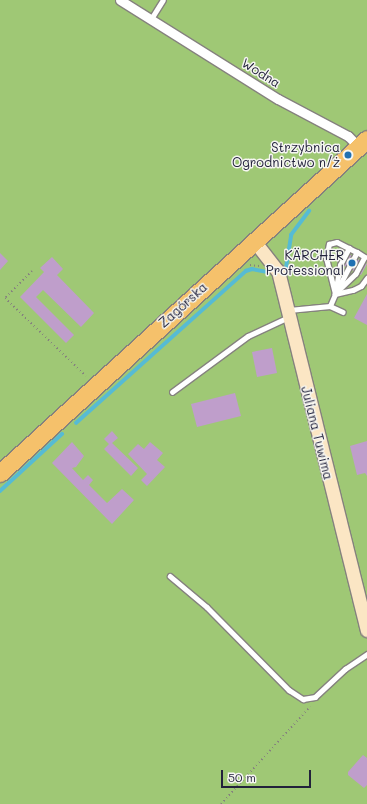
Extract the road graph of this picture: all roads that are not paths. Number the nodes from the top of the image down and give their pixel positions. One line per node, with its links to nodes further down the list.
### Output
1 (120, 0): 3 (street, Wodna)
2 (164, 0): 3 (lane)
3 (151, 19): 4 (street, Wodna)
4 (363, 142): 5 (highway, Zagórska)
5 (255, 242): 13 (street, Juliana Tuwima); 15 (highway, Zagórska)
6 (349, 248): 7 (lane); 10 (lane); 10 (lane)
7 (357, 252): 8 (lane); 10 (lane)
8 (366, 257): 10 (lane)
9 (367, 278): 10 (lane)
10 (335, 294): 11 (lane)
11 (330, 306): 12 (lane); 13 (lane)
12 (343, 312)
13 (288, 313): 14 (lane); 17 (street, Juliana Tuwima)
14 (172, 392)
15 (0, 473)
16 (170, 576): 18 (lane)
17 (367, 630)
18 (367, 654)

